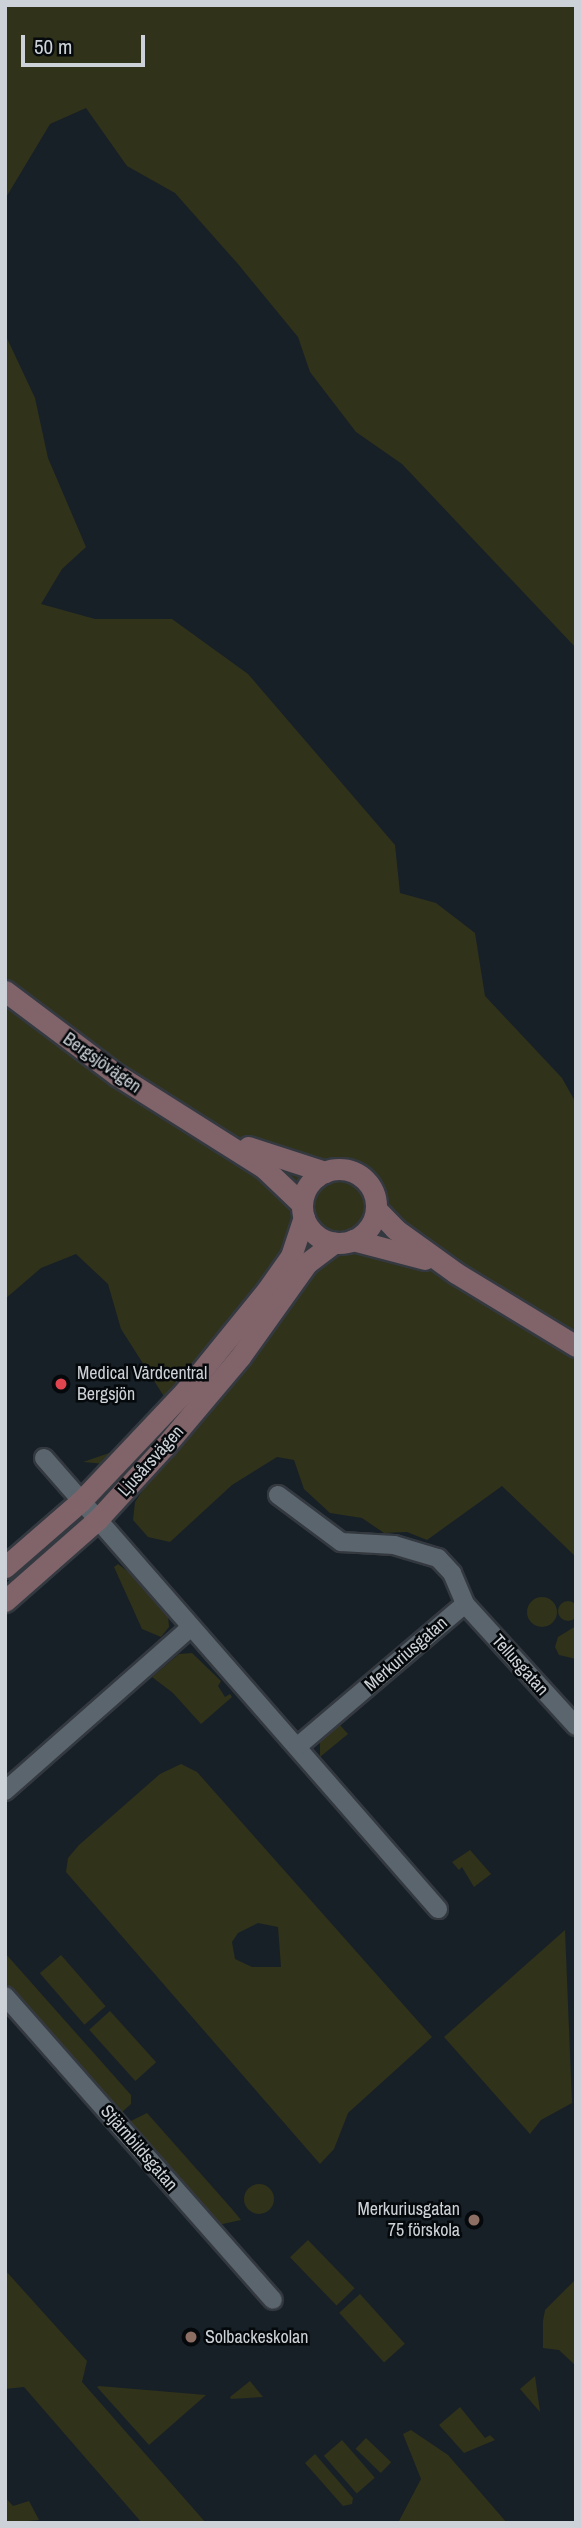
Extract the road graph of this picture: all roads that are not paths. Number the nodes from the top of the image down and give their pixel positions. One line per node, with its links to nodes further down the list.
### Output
1 (5, 991): 2 (main road, Bergsjövägen)
2 (204, 1129): 3 (main road, Bergsjövägen); 5 (main road, Bergsjövägen)
3 (325, 1172): 4 (main road, Bergsjövägen); 5 (main road)
4 (376, 1209): 6 (main road); 7 (main road, Bergsjövägen)
5 (303, 1211): 6 (main road, Bergsjövägen); 11 (main road, Ljusårsvägen)
6 (343, 1241): 7 (main road, Bergsjövägen); 12 (main road, Ljusårsvägen)
7 (456, 1273): 8 (main road, Bergsjövägen)
8 (576, 1346)
9 (44, 1458): 11 (street)
10 (278, 1494): 15 (street, Merkuriusgatan)
11 (81, 1501): 12 (street); 13 (main road, Ljusårsvägen)
12 (97, 1519): 14 (main road, Ljusårsvägen); 16 (street)
13 (5, 1567)
14 (5, 1601)
15 (465, 1604): 17 (street, Tellusgatan); 18 (street, Merkuriusgatan)
16 (191, 1627): 18 (street); 19 (street)
17 (576, 1726)
18 (298, 1746): 20 (street)
19 (5, 1791)
20 (438, 1909)
21 (5, 1996): 22 (street, Stjärnbildsgatan)
22 (273, 2300)

